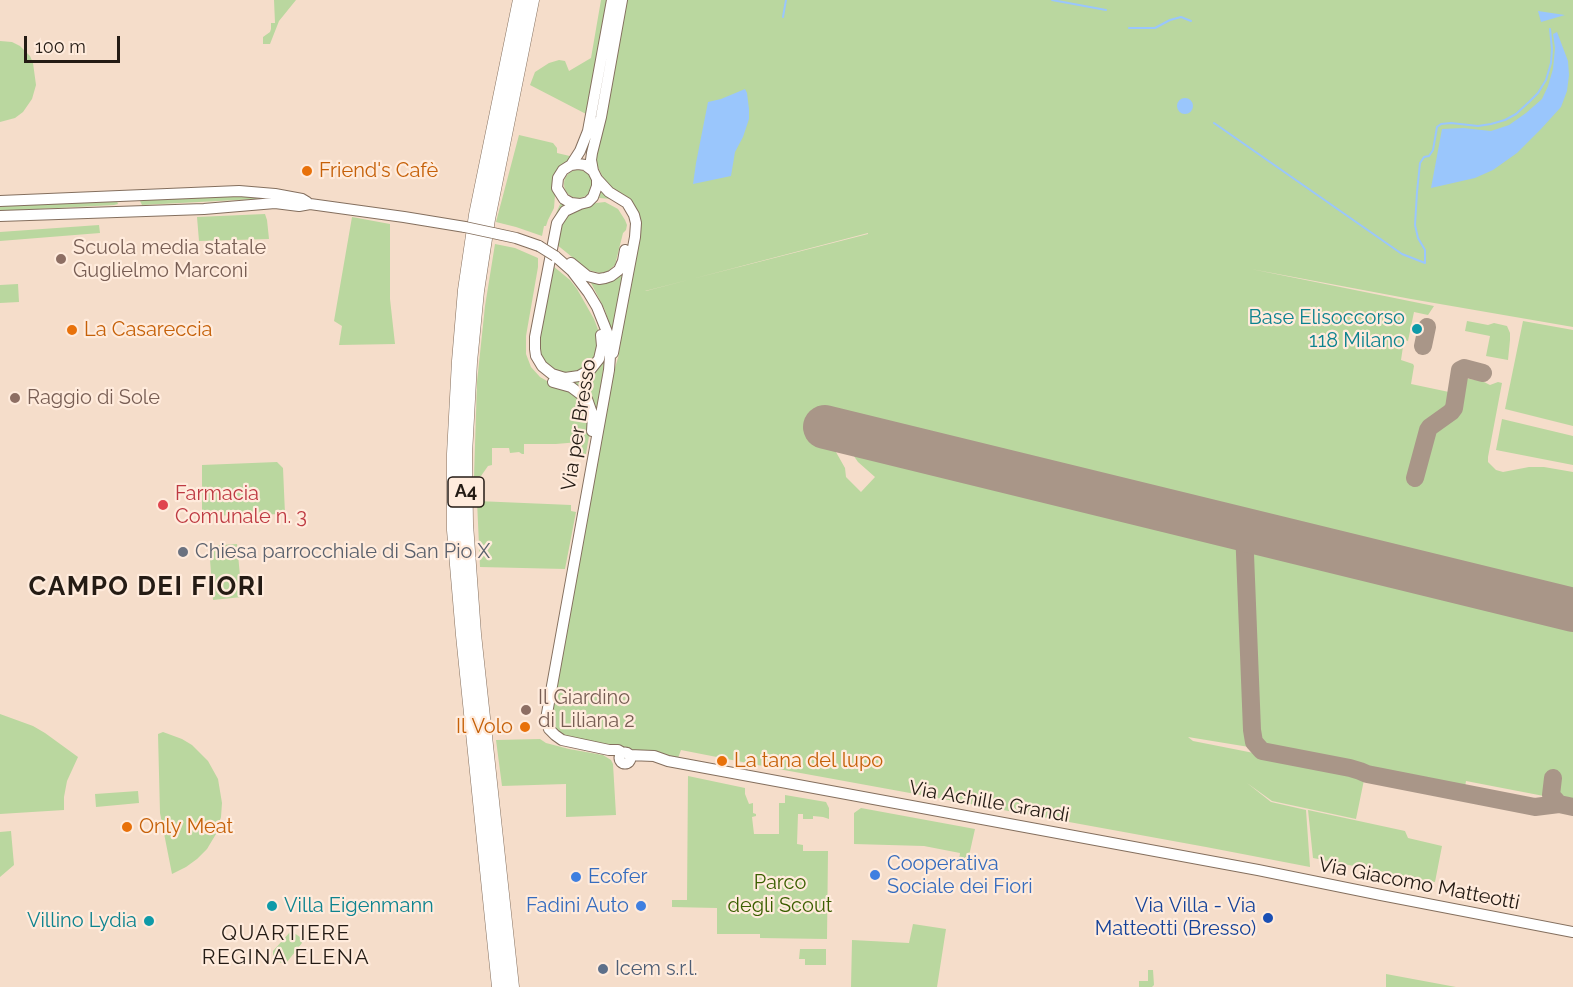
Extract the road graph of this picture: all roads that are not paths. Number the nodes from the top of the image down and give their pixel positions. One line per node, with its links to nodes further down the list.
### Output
1 (520, 0): 18 (highway, A4)
2 (532, 0): 19 (highway, A4)
3 (612, 0): 5 (street)
4 (622, 0): 6 (street)
5 (571, 165): 6 (street); 7 (street)
6 (595, 175): 10 (street); 13 (street)
7 (561, 196): 10 (street); 14 (street)
8 (275, 199): 9 (street); 11 (street); 12 (street, Via per Bresso, bridge)
9 (0, 201)
10 (584, 203): 12 (street); 12 (street)
11 (0, 216)
12 (555, 256): 13 (street, Via per Bresso)
13 (609, 370): 14 (street, Via per Bresso)
14 (589, 482): 15 (street, Via per Bresso)
15 (672, 761): 16 (street, Via Achille Grandi)
16 (1258, 870): 17 (street, Via Giacomo Matteotti)
17 (1573, 932)
18 (499, 987)
19 (512, 987)

